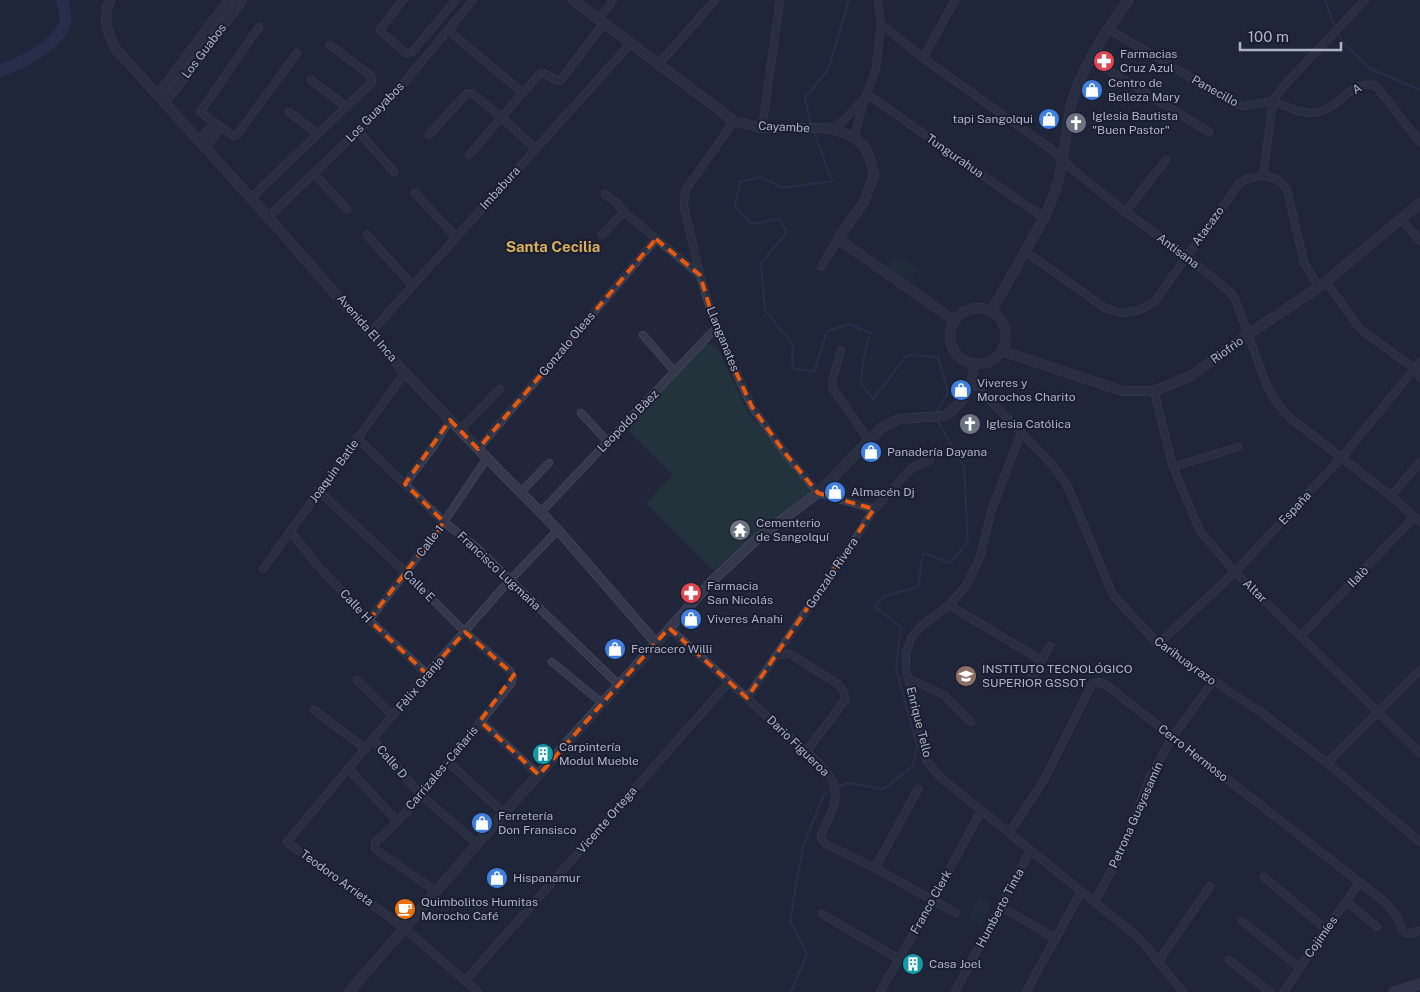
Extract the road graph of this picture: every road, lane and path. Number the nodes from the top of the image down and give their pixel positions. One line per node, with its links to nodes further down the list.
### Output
1 (110, 0): 31 (street, Avenida El Inca)
2 (228, 0): 31 (street, Los Guabos)
3 (242, 0): 31 (street, Los Guabos)
4 (403, 0): 15 (street)
5 (456, 0): 15 (street)
6 (473, 0): 17 (street, Los Guayabos)
7 (574, 0): 16 (street, Cayambe)
8 (613, 0): 16 (street)
9 (714, 0): 27 (street)
10 (780, 0): 39 (street)
11 (878, 0): 18 (street)
12 (955, 0): 25 (street)
13 (1130, 0): 20 (street)
14 (1365, 0): 32 (street)
15 (445, 14): 17 (street)
16 (602, 21): 22 (street, Cayambe); 29 (street)
17 (455, 22): 21 (street, Los Guayabos)
18 (881, 24): 25 (street, Antisana); 30 (street)
19 (259, 27): 37 (street)
20 (1108, 29): 26 (street); 32 (street, Panecillo)
21 (448, 30): 29 (street); 41 (street, Los Guayabos)
22 (630, 44): 27 (street, Cayambe); 49 (street, Imbabura)
23 (330, 45): 33 (street)
24 (297, 53): 38 (street)
25 (923, 58): 51 (street, Antisana)
26 (1090, 59): 42 (street); 51 (street)
27 (659, 64): 36 (street, Cayambe)
28 (311, 80): 33 (street)
29 (522, 92): 35 (street)
30 (867, 94): 40 (street); 45 (street); 64 (street, Tungurahua)
31 (161, 98): 46 (street, Avenida El Inca)
32 (1273, 101): 47 (street, A); 55 (street)
33 (347, 107): 43 (street)
34 (289, 112): 43 (street)
35 (502, 117): 44 (street); 49 (street); 50 (street)
36 (734, 121): 39 (street, Cayambe); 75 (street, Llanganates)
37 (214, 122): 38 (street); 46 (street)
38 (221, 127): 48 (street)
39 (762, 128): 40 (street, Cayambe)
40 (829, 129): 45 (street, Cayambe)
41 (358, 131): 53 (street); 54 (street, Los Guayabos)
42 (1209, 132)
43 (318, 134): 58 (street)
44 (429, 135)
45 (854, 136): 70 (street)
46 (199, 141): 48 (street, Avenida El Inca)
47 (1420, 142)
48 (206, 148): 58 (street, Avenida El Inca)
49 (536, 149): 68 (street, Imbabura)
50 (469, 156)
51 (1062, 159): 62 (street, Antisana); 64 (street)
52 (1166, 160): 62 (street)
53 (394, 172)
54 (314, 174): 60 (street); 63 (street, Los Guayabos)
55 (1263, 175): 73 (street, Atacazo); 76 (street)
56 (415, 193): 68 (street)
57 (605, 194): 61 (street)
58 (251, 198): 63 (street, Avenida El Inca)
59 (1420, 204): 65 (street, Riofrìo)
60 (347, 208)
61 (624, 212): 67 (street); 69 (street)
62 (1125, 212): 73 (street, Antisana)
63 (268, 217): 81 (street, Avenida El Inca)
64 (1044, 218): 72 (street)
65 (1401, 219): 71 (street); 76 (street, Riofrìo)
66 (367, 235): 77 (street)
67 (602, 235)
68 (456, 237): 77 (street, Imbabura)
69 (656, 239): 75 (street); 103 (street, Gonzalo Oleas)
70 (838, 239): 74 (street); 79 (street)
71 (1420, 242)
72 (1026, 252): 73 (street, Atacazo); 78 (street)
73 (1186, 256): 82 (street, Antisana)
74 (821, 266)
75 (700, 275): 80 (street, Llanganates)
76 (1323, 284): 82 (street, Riofrìo); 88 (street)
77 (412, 285): 81 (street, Imbabura)
78 (992, 312): 79 (street); 85 (street)
79 (955, 321): 87 (street)
80 (716, 328): 89 (street, Leopoldo Bàez); 113 (street, Llanganates)
81 (370, 332): 90 (street, Avenida El Inca)
82 (1249, 334): 94 (street, Riofrìo); 104 (street, Antisana)
83 (643, 335): 89 (street)
84 (841, 350): 100 (street)
85 (1002, 351): 87 (street); 94 (street, Riofrìo)
86 (1420, 362): 88 (street, España)
87 (974, 364): 92 (street)
88 (1415, 369): 91 (street); 104 (street, España)
89 (675, 372): 101 (street, Leopoldo Bàez)
90 (405, 373): 96 (street, Avenida El Inca); 99 (street, Joaquìn Batle)
91 (1420, 378)
92 (972, 382): 98 (street, Carihuayrazo); 100 (street)
93 (500, 389): 97 (street)
94 (1154, 390): 109 (street, Altar)
95 (580, 413): 101 (street)
96 (450, 420): 97 (street, Avenida El Inca); 110 (street)
97 (460, 430): 103 (street, Avenida El Inca)
98 (1021, 433): 125 (street, Enrique Tello); 131 (street, Carihuayrazo)
99 (357, 438): 110 (street, Francisco Lugmaña); 111 (street, Joaquìn Batle)
100 (869, 440): 113 (street)
101 (608, 442): 116 (street, Leopoldo Bàez)
102 (1238, 447): 109 (street)
103 (478, 448): 105 (street, Avenida El Inca)
104 (1342, 457): 114 (street, Antisana); 122 (street, España)
105 (486, 458): 112 (street, Avenida El Inca); 118 (street, Calle 1)
106 (930, 460): 115 (street, Gonzalo Rivera)
107 (1420, 462): 114 (street)
108 (549, 463): 112 (street)
109 (1173, 467): 122 (street, Altar)
110 (405, 484): 118 (street, Francisco Lugmaña)
111 (319, 491): 120 (street, Joaquìn Batle); 123 (street, Calle E)
112 (520, 492): 116 (street, Avenida El Inca)
113 (818, 493): 115 (street); 127 (street)
114 (1391, 496): 117 (street, Antisana)
115 (874, 509): 133 (street, Gonzalo Rivera)
116 (540, 513): 119 (street, Avenida El Inca)
117 (1417, 520): 129 (street, Ilalò)
118 (444, 522): 123 (street, Calle 1); 124 (street, Francisco Lugmaña)
119 (558, 530): 124 (street, Fèlix Granja); 130 (street, Avenida El Inca)
120 (290, 531): 121 (street, Joaquìn Batle); 126 (street, Calle H)
121 (263, 569)
122 (1235, 572): 129 (street, Altar); 131 (street, España)
123 (406, 573): 126 (street, Calle 1); 128 (street, Calle E)
124 (510, 580): 128 (street, Fèlix Granja); 144 (street, Francisco Lugmaña)
125 (949, 605): 134 (street); 138 (street, Enrique Tello)
126 (369, 620): 137 (street, Calle H)
127 (669, 628): 130 (street); 142 (street, Dario Figueroa)
128 (465, 632): 137 (street, Fèlix Granja); 143 (street, Calle E)
129 (1301, 636): 148 (street, Altar)
130 (656, 644): 144 (street)
131 (1158, 644): 141 (street, Carihuayrazo)
132 (1050, 646): 134 (street)
133 (777, 655): 145 (street, Gonzalo Rivera); 155 (street)
134 (1041, 660): 139 (street)
135 (552, 662): 146 (street)
136 (1420, 670): 148 (street)
137 (427, 674): 149 (street, Fèlix Granja)
138 (908, 678): 151 (street); 163 (street, Enrique Tello)
139 (1031, 678)
140 (357, 680): 149 (street)
141 (1213, 681): 152 (street, Petrona Guayasamín); 158 (street, Carihuayrazo)
142 (729, 682): 145 (street, Dario Figueroa); 193 (street, Vicente Ortega)
143 (511, 684): 150 (street, Carrizales - Cañaris)
144 (618, 684): 146 (street)
145 (747, 698): 155 (street, Dario Figueroa)
146 (602, 703): 160 (street)
147 (314, 710): 154 (street)
148 (1379, 712): 156 (street, Altar); 158 (street)
149 (393, 716): 153 (street, Fèlix Granja)
150 (480, 721): 157 (street, Carrizales - Cañaris); 160 (street)
151 (971, 722)
152 (1172, 738): 166 (street, Cerro Hermoso); 173 (street, Cerro Hermoso); 178 (street, Petrona Guayasamín)
153 (373, 740): 154 (street, Fèlix Granja); 162 (street, Calle D)
154 (366, 749): 159 (street, Fèlix Granja)
155 (806, 752): 171 (street, Dario Figueroa)
156 (1420, 753)
157 (449, 763): 162 (street, Carrizales - Cañaris); 164 (street)
158 (1326, 763): 168 (street, Carihuayrazo)
159 (348, 768): 165 (street); 167 (street, Fèlix Granja)
160 (539, 774): 164 (street)
161 (918, 789): 171 (street)
162 (421, 795): 165 (street, Carrizales - Cañaris); 169 (street, Calle D)
163 (982, 811): 166 (street, Enrique Tello); 177 (street, Franco Clerk)
164 (504, 813): 169 (street)
165 (397, 821): 175 (street, Carrizales - Cañaris)
166 (1008, 833): 170 (street, Enrique Tello)
167 (287, 842): 185 (street, Teodoro Arrieta)
168 (1420, 842)
169 (477, 844): 175 (street)
170 (1030, 851): 176 (street, Enrique Tello); 180 (street, Humberto Tinta)
171 (876, 868): 177 (street, Dario Figueroa)
172 (1264, 877): 186 (street)
173 (1360, 882): 179 (street, Cojimíes); 187 (street, Cerro Hermoso)
174 (1210, 886): 191 (street)
175 (436, 891): 185 (street)
176 (1081, 892): 178 (street, Enrique Tello); 188 (street)
177 (933, 900): 182 (street, Dario Figueroa); 189 (street, Franco Clerk)
178 (1095, 901): 191 (street, Enrique Tello)
179 (1346, 901): 184 (street); 186 (street, Cojimíes)
180 (1000, 906): 188 (street); 199 (street, Humberto Tinta)
181 (822, 914): 189 (street)
182 (956, 914)
183 (1242, 921): 192 (street)
184 (1377, 927)
185 (404, 928): 193 (street, Teodoro Arrieta); 196 (street)
186 (1326, 929): 192 (street, Cojimíes)
187 (1420, 930)
188 (1056, 939): 200 (street)
189 (899, 959): 198 (street, Franco Clerk)
190 (1229, 960): 202 (street)
191 (1158, 962): 201 (street, Enrique Tello)
192 (1300, 968): 203 (street, Cojimíes)
193 (464, 981): 197 (street, Teodoro Arrieta)
194 (1420, 984): 195 (main road)
195 (1405, 990): 204 (main road)
196 (349, 992)
197 (478, 992)
198 (880, 992)
199 (955, 992)
200 (1026, 992)
201 (1183, 992)
202 (1270, 992)
203 (1284, 992)
204 (1394, 992)

